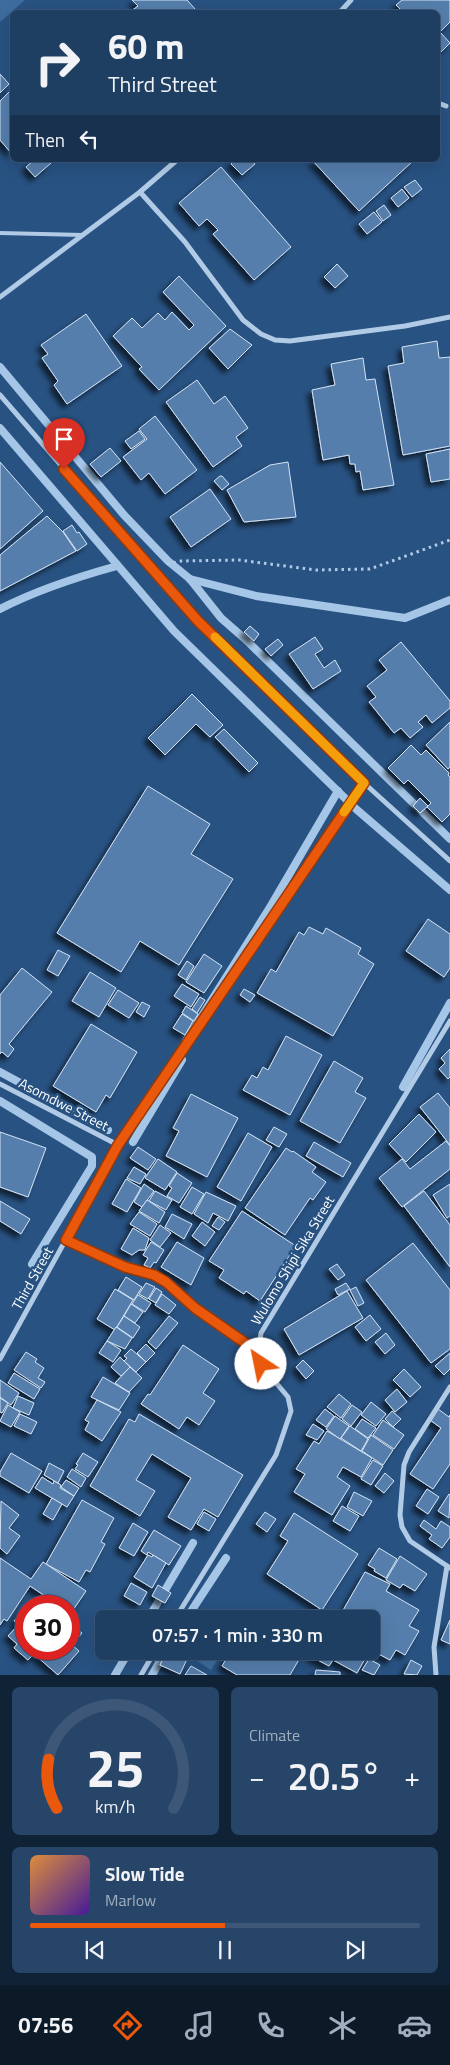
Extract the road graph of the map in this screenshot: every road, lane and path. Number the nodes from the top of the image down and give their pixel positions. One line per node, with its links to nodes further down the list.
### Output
1 (351, 0): 2 (street)
2 (342, 10)
3 (440, 104): 4 (street)
4 (446, 106)
5 (175, 162): 6 (street)
6 (140, 192): 8 (street); 10 (street)
7 (0, 233): 8 (lane)
8 (85, 235): 9 (street)
9 (0, 297)
10 (450, 317)
11 (0, 395): 13 (street)
12 (450, 540): 13 (path)
13 (149, 566): 14 (street)
14 (364, 783): 15 (street); 18 (street, Third Street)
15 (450, 861)
16 (450, 1020): 20 (street, Wulomo Shipi Sika Street)
17 (0, 1084): 18 (street, Asomdwe Street)
18 (118, 1145): 19 (street, Third Street)
19 (66, 1240): 20 (lane); 21 (street, Third Street)
20 (258, 1352): 24 (street)
21 (0, 1359)
22 (450, 1387): 23 (street)
23 (448, 1567): 27 (street)
24 (181, 1610)
25 (150, 1660): 26 (street)
26 (141, 1675)
27 (436, 1675)

